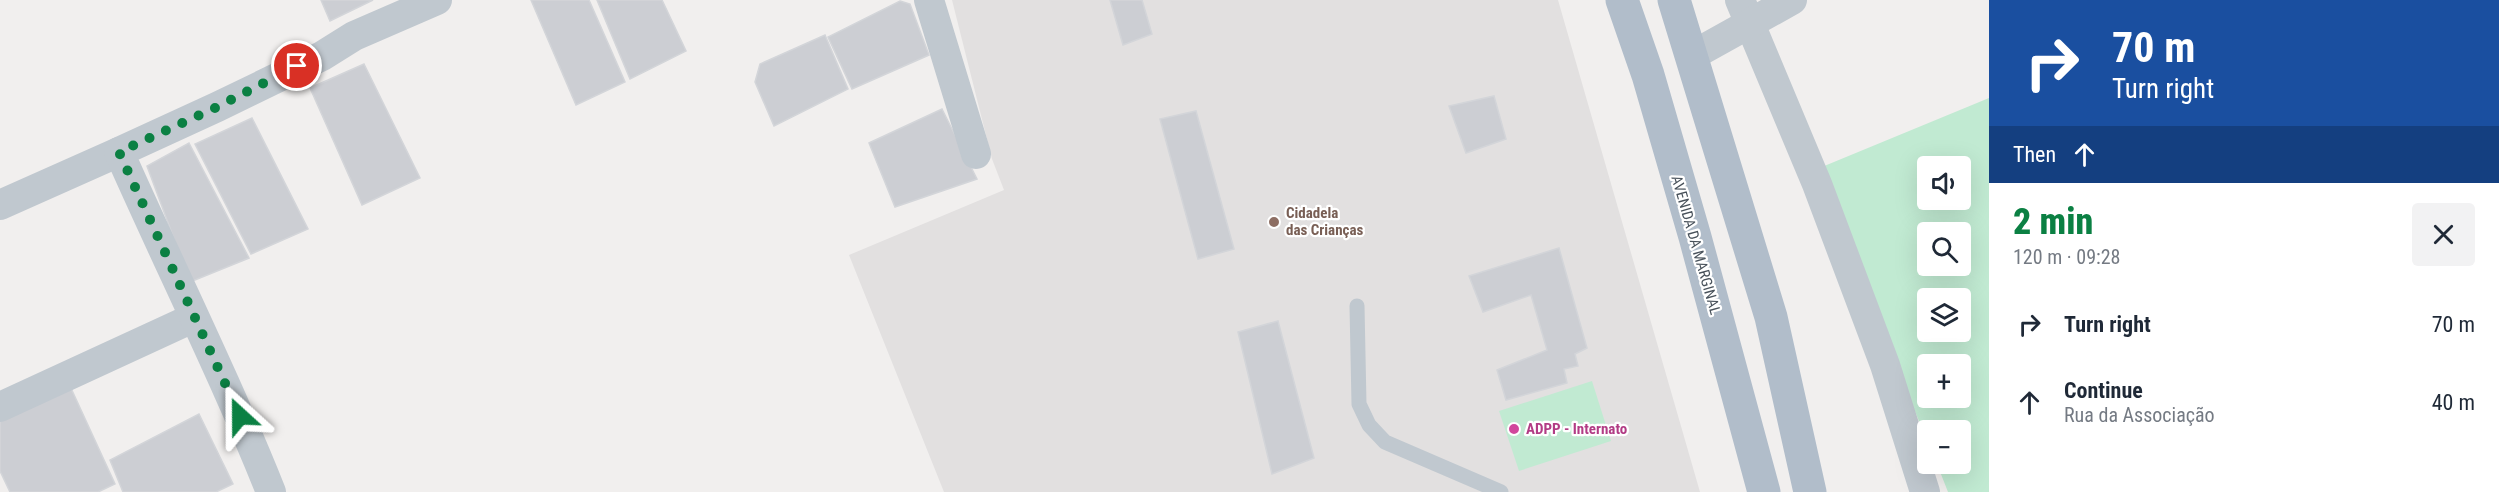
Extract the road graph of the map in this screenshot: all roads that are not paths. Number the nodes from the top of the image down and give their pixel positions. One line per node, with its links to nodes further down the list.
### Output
1 (438, 0): 8 (street)
2 (929, 0): 9 (street)
3 (1622, 0): 16 (main road, AVENIDA DA MARGINAL)
4 (1674, 0): 7 (main road)
5 (1792, 0): 6 (street)
6 (1744, 11): 7 (street); 18 (street)
7 (1693, 55): 17 (main road)
8 (119, 152): 10 (street); 12 (street)
9 (976, 154)
10 (0, 205)
11 (1357, 306): 15 (lane)
12 (193, 318): 13 (street); 14 (street)
13 (0, 407)
14 (271, 492)
15 (1502, 492)
16 (1764, 492)
17 (1810, 492)
18 (1925, 492)

